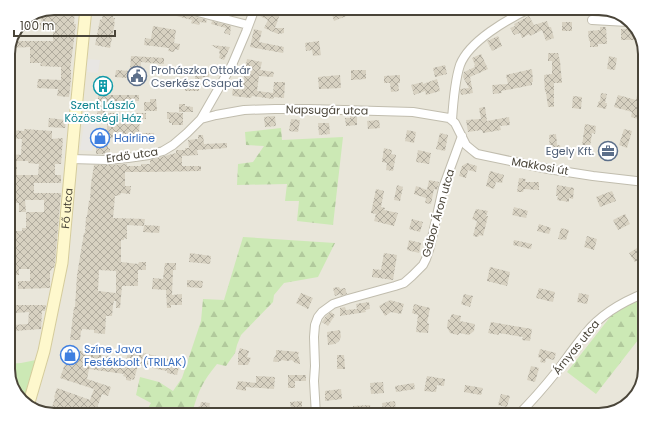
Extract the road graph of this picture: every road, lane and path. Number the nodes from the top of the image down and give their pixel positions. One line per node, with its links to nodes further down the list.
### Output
1 (85, 15): 11 (main road, Fő utca)
2 (209, 15): 7 (street)
3 (252, 15): 7 (street, Erdő utca)
4 (518, 15): 9 (street)
5 (592, 20): 6 (street)
6 (620, 22)
7 (248, 25): 8 (street, Erdő utca)
8 (201, 119): 9 (street, Napsugár utca); 11 (street, Erdő utca)
9 (452, 120): 10 (street, Makkosi út)
10 (462, 136): 12 (street, Makkosi út); 15 (street, Gábor Áron utca)
11 (71, 159): 14 (main road, Fő utca)
12 (638, 181)
13 (638, 295): 16 (street, Árnyas utca)
14 (30, 399)
15 (316, 408)
16 (525, 408)

